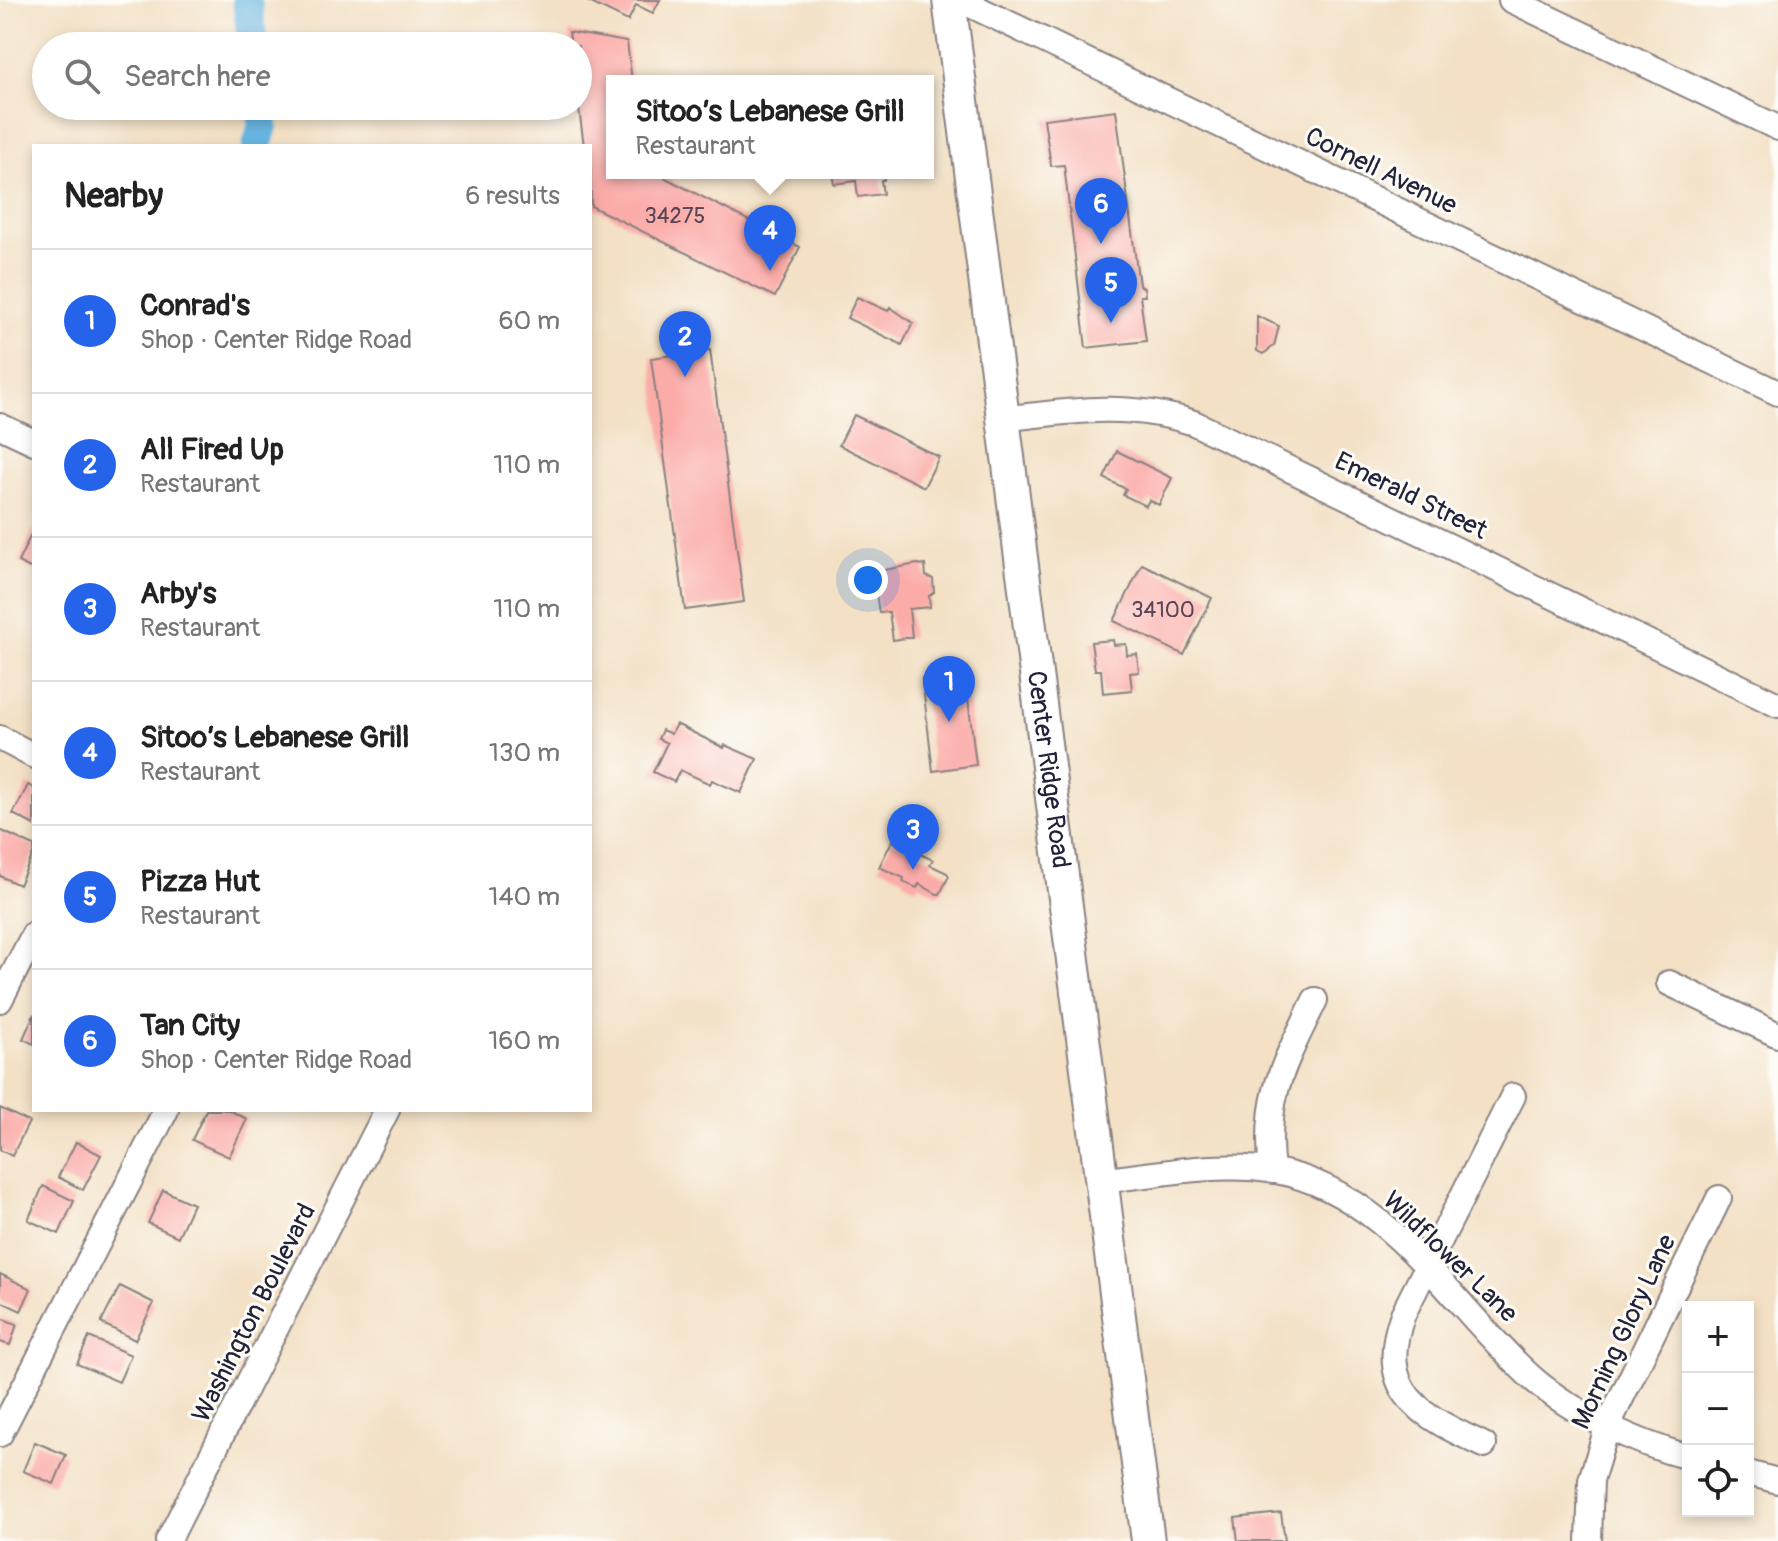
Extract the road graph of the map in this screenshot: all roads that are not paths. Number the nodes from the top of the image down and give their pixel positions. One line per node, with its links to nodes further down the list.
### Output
1 (949, 0): 6 (main road, Center Ridge Road)
2 (960, 0): 5 (street, Cornell Avenue)
3 (1511, 0): 4 (street)
4 (1778, 128)
5 (1778, 393)
6 (1002, 419): 9 (street, Emerald Street); 21 (main road, Center Ridge Road)
7 (0, 426): 8 (street)
8 (32, 441)
9 (1778, 705)
10 (0, 738): 11 (street)
11 (32, 755)
12 (32, 938): 14 (street)
13 (1669, 983): 16 (street)
14 (0, 1000)
15 (1315, 1000): 20 (street)
16 (1778, 1035)
17 (1513, 1096): 23 (street)
18 (165, 1112): 25 (street)
19 (386, 1112): 30 (street, Washington Boulevard)
20 (1272, 1171): 21 (street, Wildflower Lane); 23 (street, Wildflower Lane)
21 (1101, 1181): 31 (main road, Center Ridge Road)
22 (1719, 1198): 24 (street, Morning Glory Lane)
23 (1428, 1270): 24 (street, Wildflower Lane); 26 (street)
24 (1608, 1425): 27 (street, Wildflower Lane); 32 (street, Morning Glory Lane)
25 (0, 1434)
26 (1484, 1445)
27 (1682, 1455)
28 (1754, 1475): 29 (street)
29 (1778, 1481)
30 (168, 1541)
31 (1148, 1541)
32 (1589, 1541)

